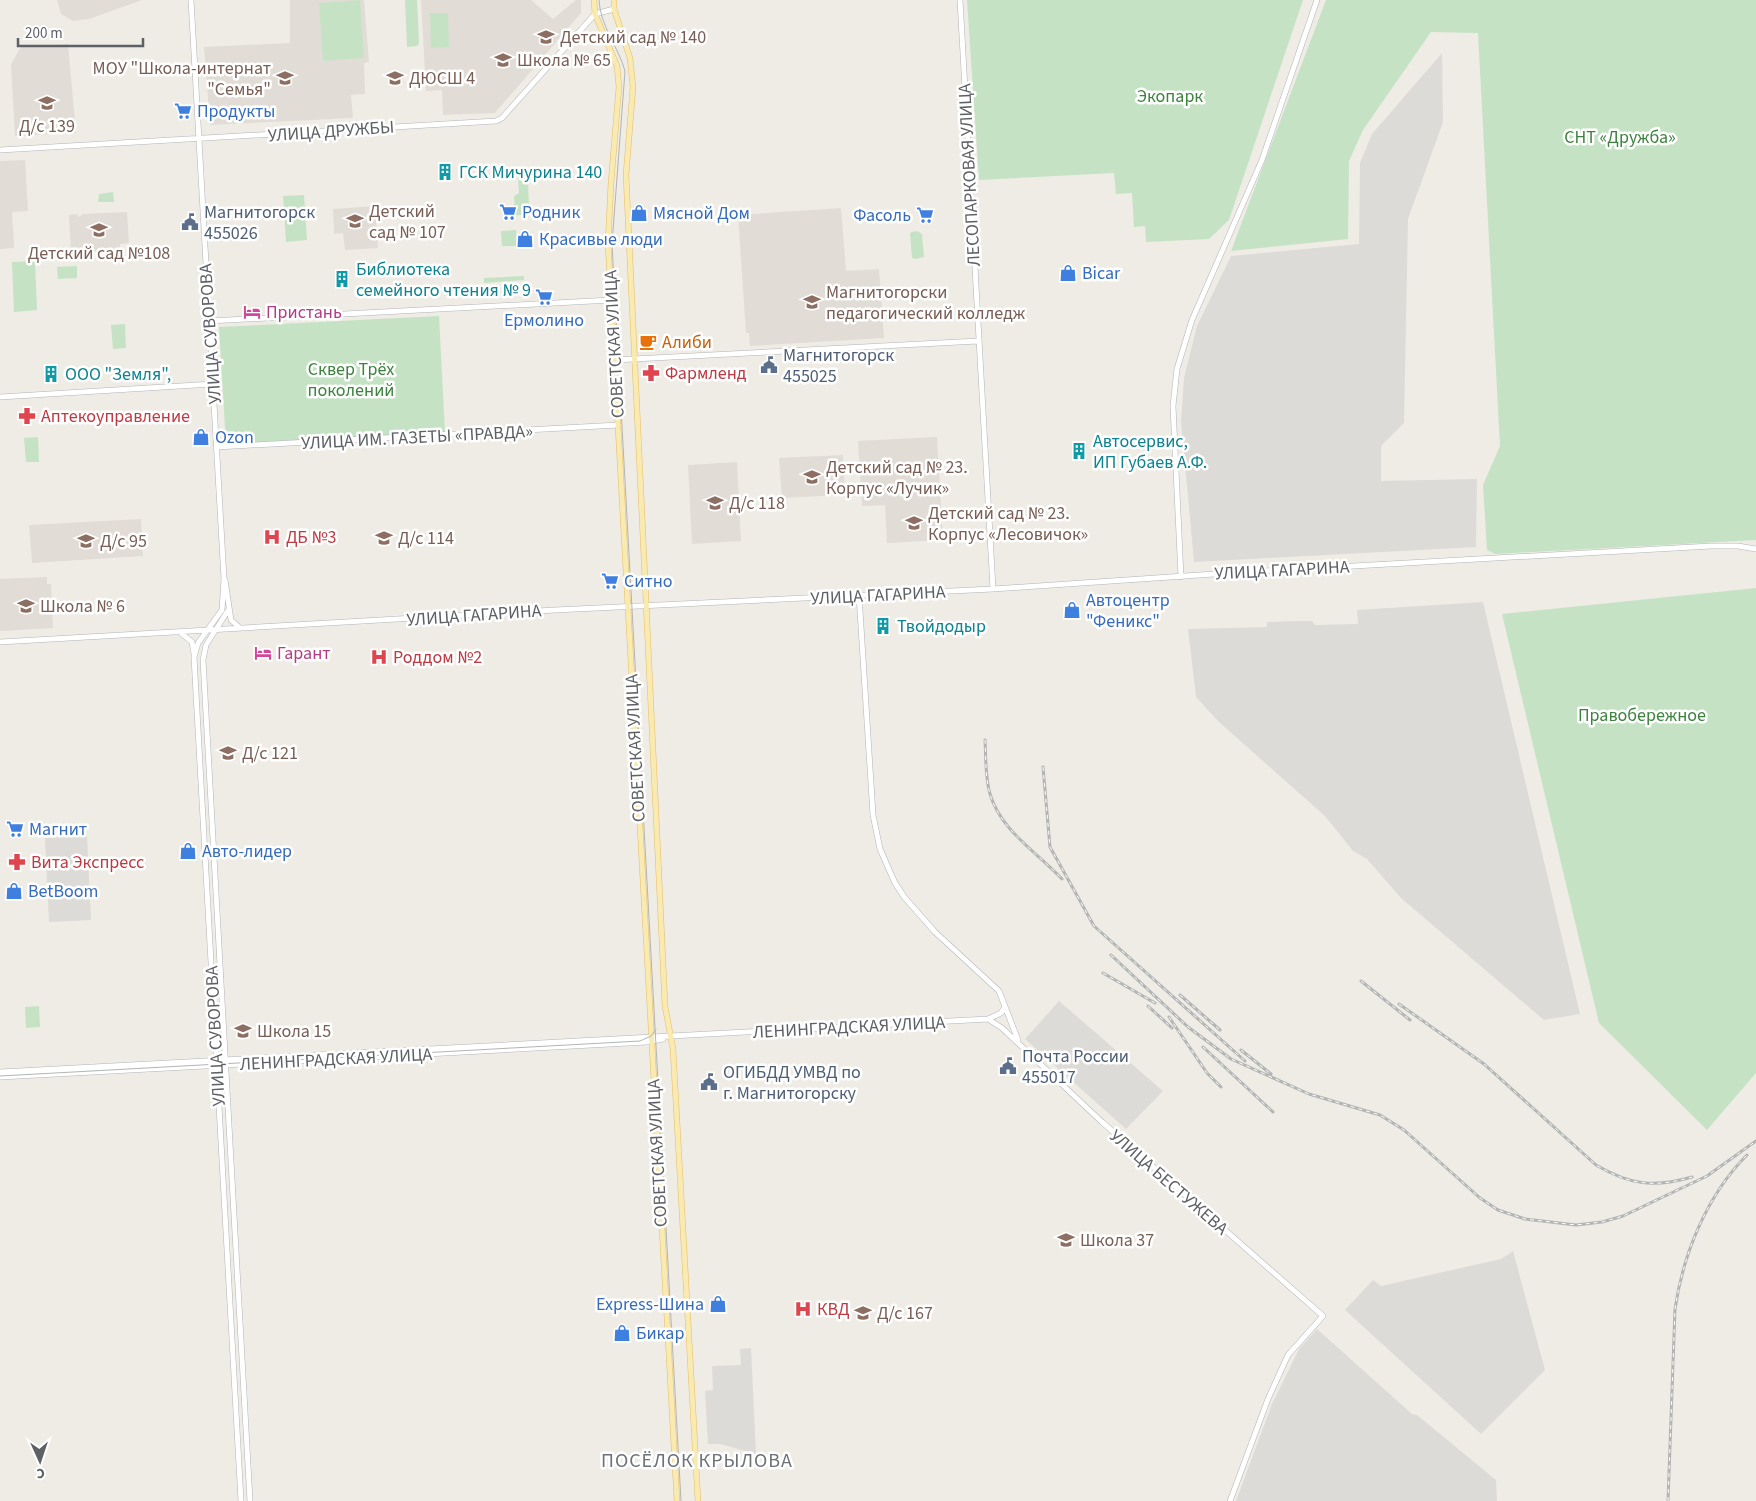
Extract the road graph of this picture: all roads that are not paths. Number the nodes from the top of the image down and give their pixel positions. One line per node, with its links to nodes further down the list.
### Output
1 (191, 0): 8 (main road, УЛИЦА СУВОРОВА)
2 (594, 0): 7 (main road, СОВЕТСКАЯ УЛИЦА)
3 (614, 0): 6 (main road, СОВЕТСКАЯ УЛИЦА)
4 (960, 0): 12 (main road, ЛЕСОПАРКОВАЯ УЛИЦА)
5 (1317, 0): 20 (main road)
6 (614, 9): 7 (main road); 13 (main road, СОВЕТСКАЯ УЛИЦА)
7 (595, 14): 8 (main road, УЛИЦА ДРУЖБЫ); 10 (main road, СОВЕТСКАЯ УЛИЦА)
8 (198, 139): 9 (main road, УЛИЦА ДРУЖБЫ); 11 (main road, УЛИЦА СУВОРОВА)
9 (0, 150)
10 (611, 300): 11 (main road); 14 (main road, СОВЕТСКАЯ УЛИЦА)
11 (209, 321): 15 (main road, УЛИЦА СУВОРОВА)
12 (978, 341): 13 (main road); 22 (main road, ЛЕСОПАРКОВАЯ УЛИЦА)
13 (635, 359): 14 (main road); 24 (main road, СОВЕТСКАЯ УЛИЦА)
14 (614, 360): 17 (main road, СОВЕТСКАЯ УЛИЦА)
15 (213, 384): 16 (main road); 18 (main road, УЛИЦА СУВОРОВА)
16 (0, 397)
17 (618, 424): 18 (main road, УЛИЦА ИМ. ГАЗЕТЫ «ПРАВДА»); 25 (main road, СОВЕТСКАЯ УЛИЦА)
18 (217, 448): 21 (main road, УЛИЦА СУВОРОВА)
19 (1756, 549): 20 (main road, УЛИЦА ГАГАРИНА)
20 (1181, 577): 22 (main road, УЛИЦА ГАГАРИНА)
21 (224, 579): 26 (main road, УЛИЦА СУВОРОВА); 28 (main road, УЛИЦА СУВОРОВА)
22 (992, 589): 23 (main road, УЛИЦА ГАГАРИНА)
23 (859, 596): 24 (main road, УЛИЦА ГАГАРИНА); 35 (main road)
24 (646, 606): 25 (main road, УЛИЦА ГАГАРИНА); 37 (main road, СОВЕТСКАЯ УЛИЦА)
25 (628, 607): 27 (main road, УЛИЦА ГАГАРИНА); 38 (main road, СОВЕТСКАЯ УЛИЦА)
26 (228, 609): 27 (main road, УЛИЦА СУВОРОВА); 29 (main road, УЛИЦА СУВОРОВА)
27 (242, 629): 29 (main road, УЛИЦА ГАГАРИНА)
28 (207, 631): 29 (main road, УЛИЦА ГАГАРИНА); 30 (main road, УЛИЦА ГАГАРИНА); 32 (main road, УЛИЦА СУВОРОВА)
29 (216, 631): 34 (main road, УЛИЦА СУВОРОВА)
30 (181, 632): 31 (main road, УЛИЦА ГАГАРИНА); 32 (main road)
31 (0, 642)
32 (194, 656): 33 (main road, УЛИЦА СУВОРОВА)
33 (204, 834): 34 (main road); 41 (main road, УЛИЦА СУВОРОВА)
34 (213, 834): 40 (main road, УЛИЦА СУВОРОВА)
35 (1005, 1006): 36 (main road); 39 (main road)
36 (988, 1019): 37 (main road, ЛЕНИНГРАДСКАЯ УЛИЦА); 39 (main road)
37 (671, 1037): 38 (main road, ЛЕНИНГРАДСКАЯ УЛИЦА); 47 (main road, СОВЕТСКАЯ УЛИЦА)
38 (650, 1039): 40 (main road, ЛЕНИНГРАДСКАЯ УЛИЦА); 46 (main road, СОВЕТСКАЯ УЛИЦА)
39 (1019, 1042): 48 (main road, УЛИЦА БЕСТУЖЕВА)
40 (225, 1062): 41 (main road, ЛЕНИНГРАДСКАЯ УЛИЦА); 45 (main road, УЛИЦА СУВОРОВА)
41 (216, 1063): 42 (main road, ЛЕНИНГРАДСКАЯ УЛИЦА); 43 (main road, ЛЕНИНГРАДСКАЯ УЛИЦА); 44 (main road, УЛИЦА СУВОРОВА)
42 (0, 1072)
43 (0, 1077)
44 (240, 1501)
45 (250, 1501)
46 (677, 1501)
47 (698, 1501)
48 (1230, 1501)

